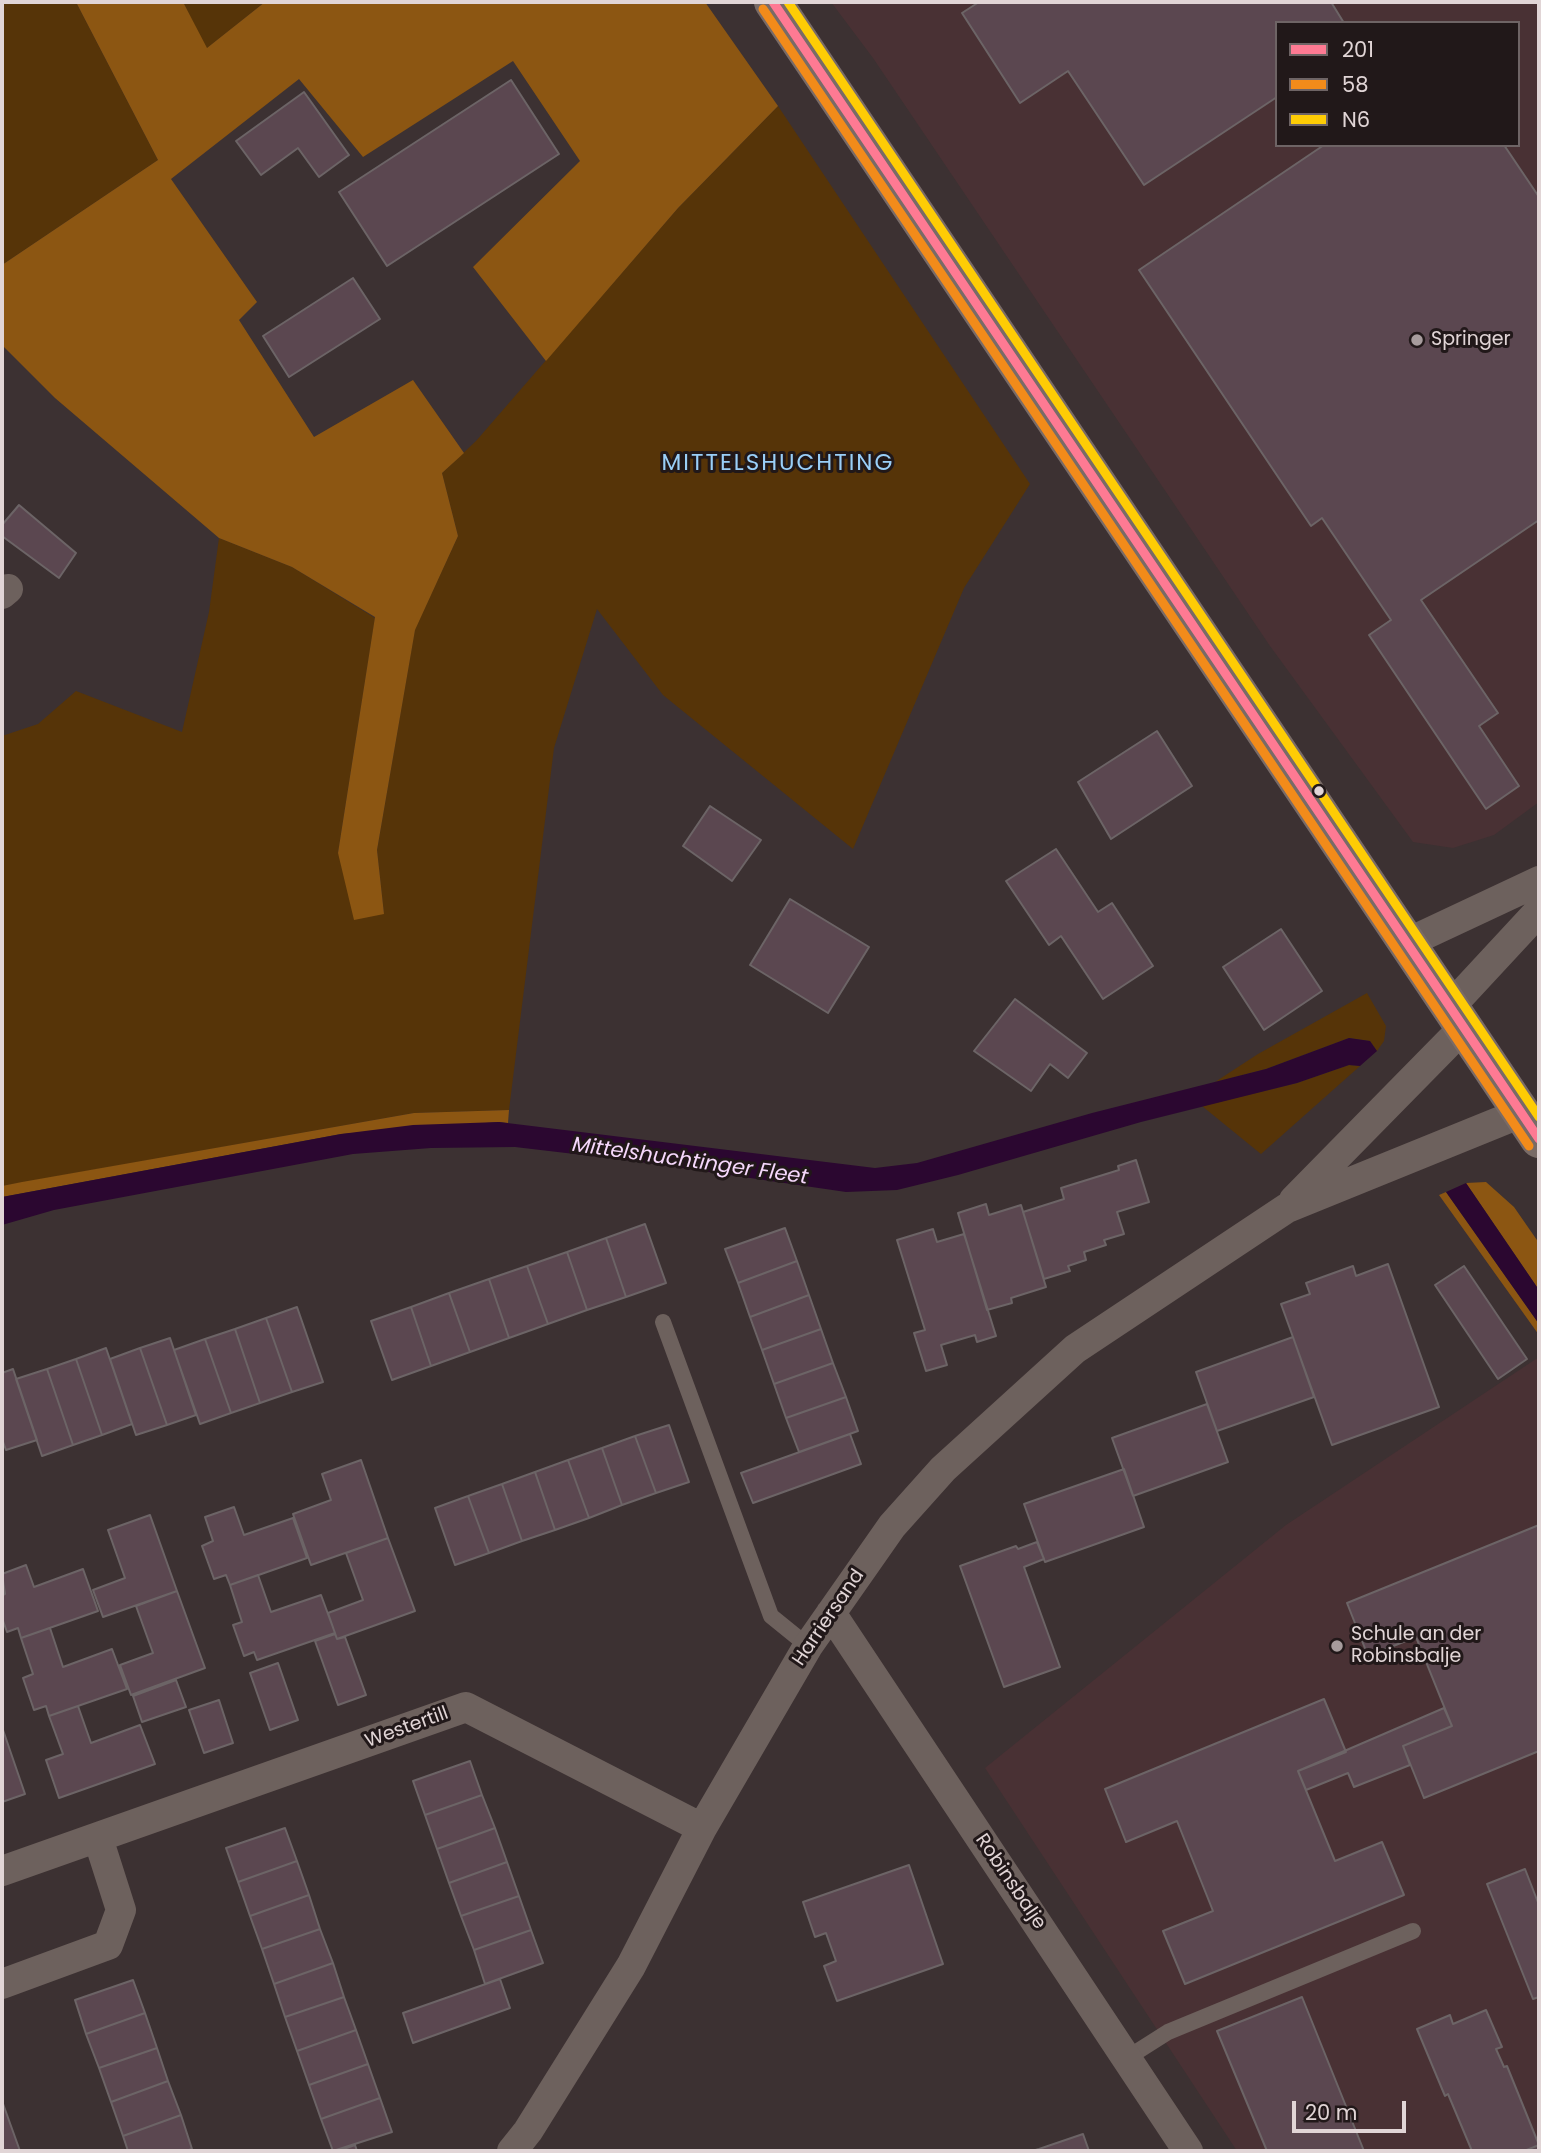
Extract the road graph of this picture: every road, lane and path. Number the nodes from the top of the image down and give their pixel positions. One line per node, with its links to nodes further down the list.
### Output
1 (773, 2): 4 (main road)
2 (1539, 881): 4 (street)
3 (1539, 911): 5 (street, Harriersand)
4 (1407, 943): 5 (main road)
5 (1457, 1017): 6 (main road); 7 (street, Harriersand)
6 (1530, 1126): 7 (street, Harriersand)
7 (1287, 1208): 9 (street, Harriersand)
8 (663, 1322): 10 (lane)
9 (831, 1612): 10 (street, Harriersand); 16 (street, Robinsbalje)
10 (808, 1646): 11 (street, Harriersand)
11 (702, 1828): 12 (street, Westertill); 17 (street, Harriersand)
12 (99, 1838): 13 (street, Westertill); 15 (street)
13 (2, 1871)
14 (1413, 1931): 16 (lane)
15 (2, 1984)
16 (1127, 2058): 18 (street, Robinsbalje)
17 (512, 2151)
18 (1188, 2151)

